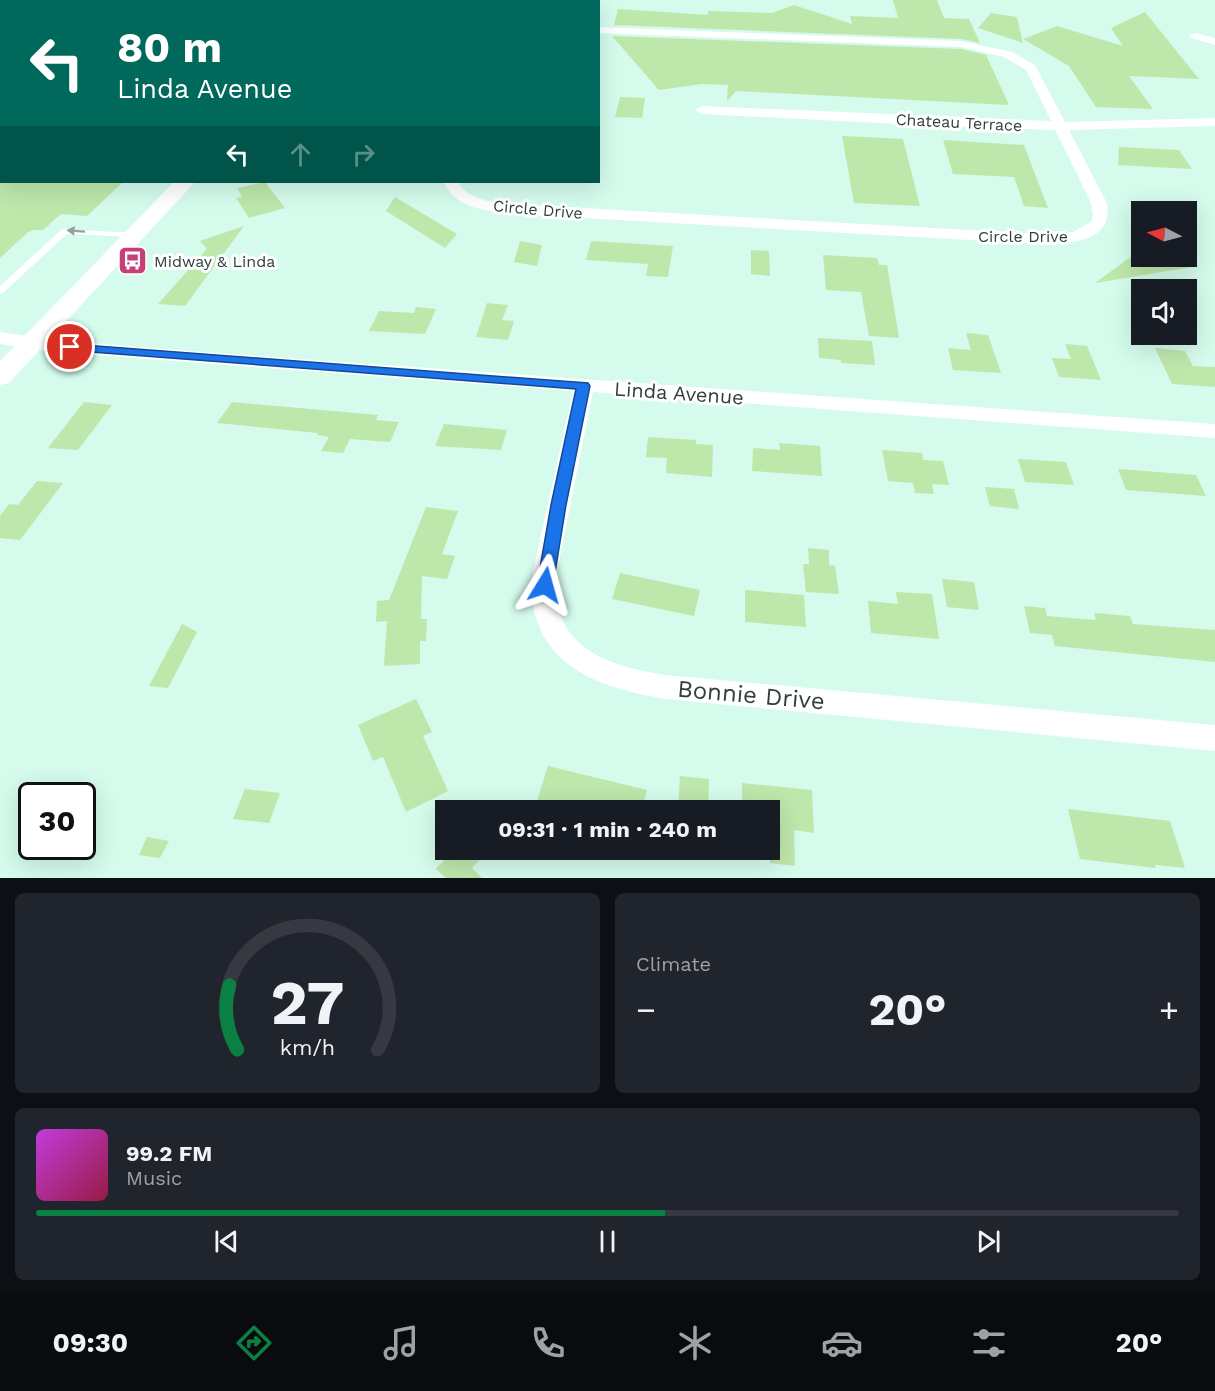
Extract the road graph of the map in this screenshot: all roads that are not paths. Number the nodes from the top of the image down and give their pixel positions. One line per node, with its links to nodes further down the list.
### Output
1 (600, 30): 6 (street, Circle Drive)
2 (1195, 36): 3 (street)
3 (1215, 42)
4 (702, 110): 6 (street, Chateau Terrace)
5 (1215, 122): 6 (street, Chateau Terrace)
6 (1062, 127): 8 (street, Circle Drive)
7 (184, 183): 9 (main road)
8 (452, 183)
9 (134, 236): 10 (lane, one-way to 10); 12 (main road)
10 (0, 291)
11 (0, 338): 12 (street, Linda Avenue)
12 (33, 341): 13 (main road); 14 (street, Linda Avenue)
13 (0, 377)
14 (584, 386): 15 (street, Linda Avenue); 16 (street, Bonnie Drive)
15 (1215, 431)
16 (1215, 738)

